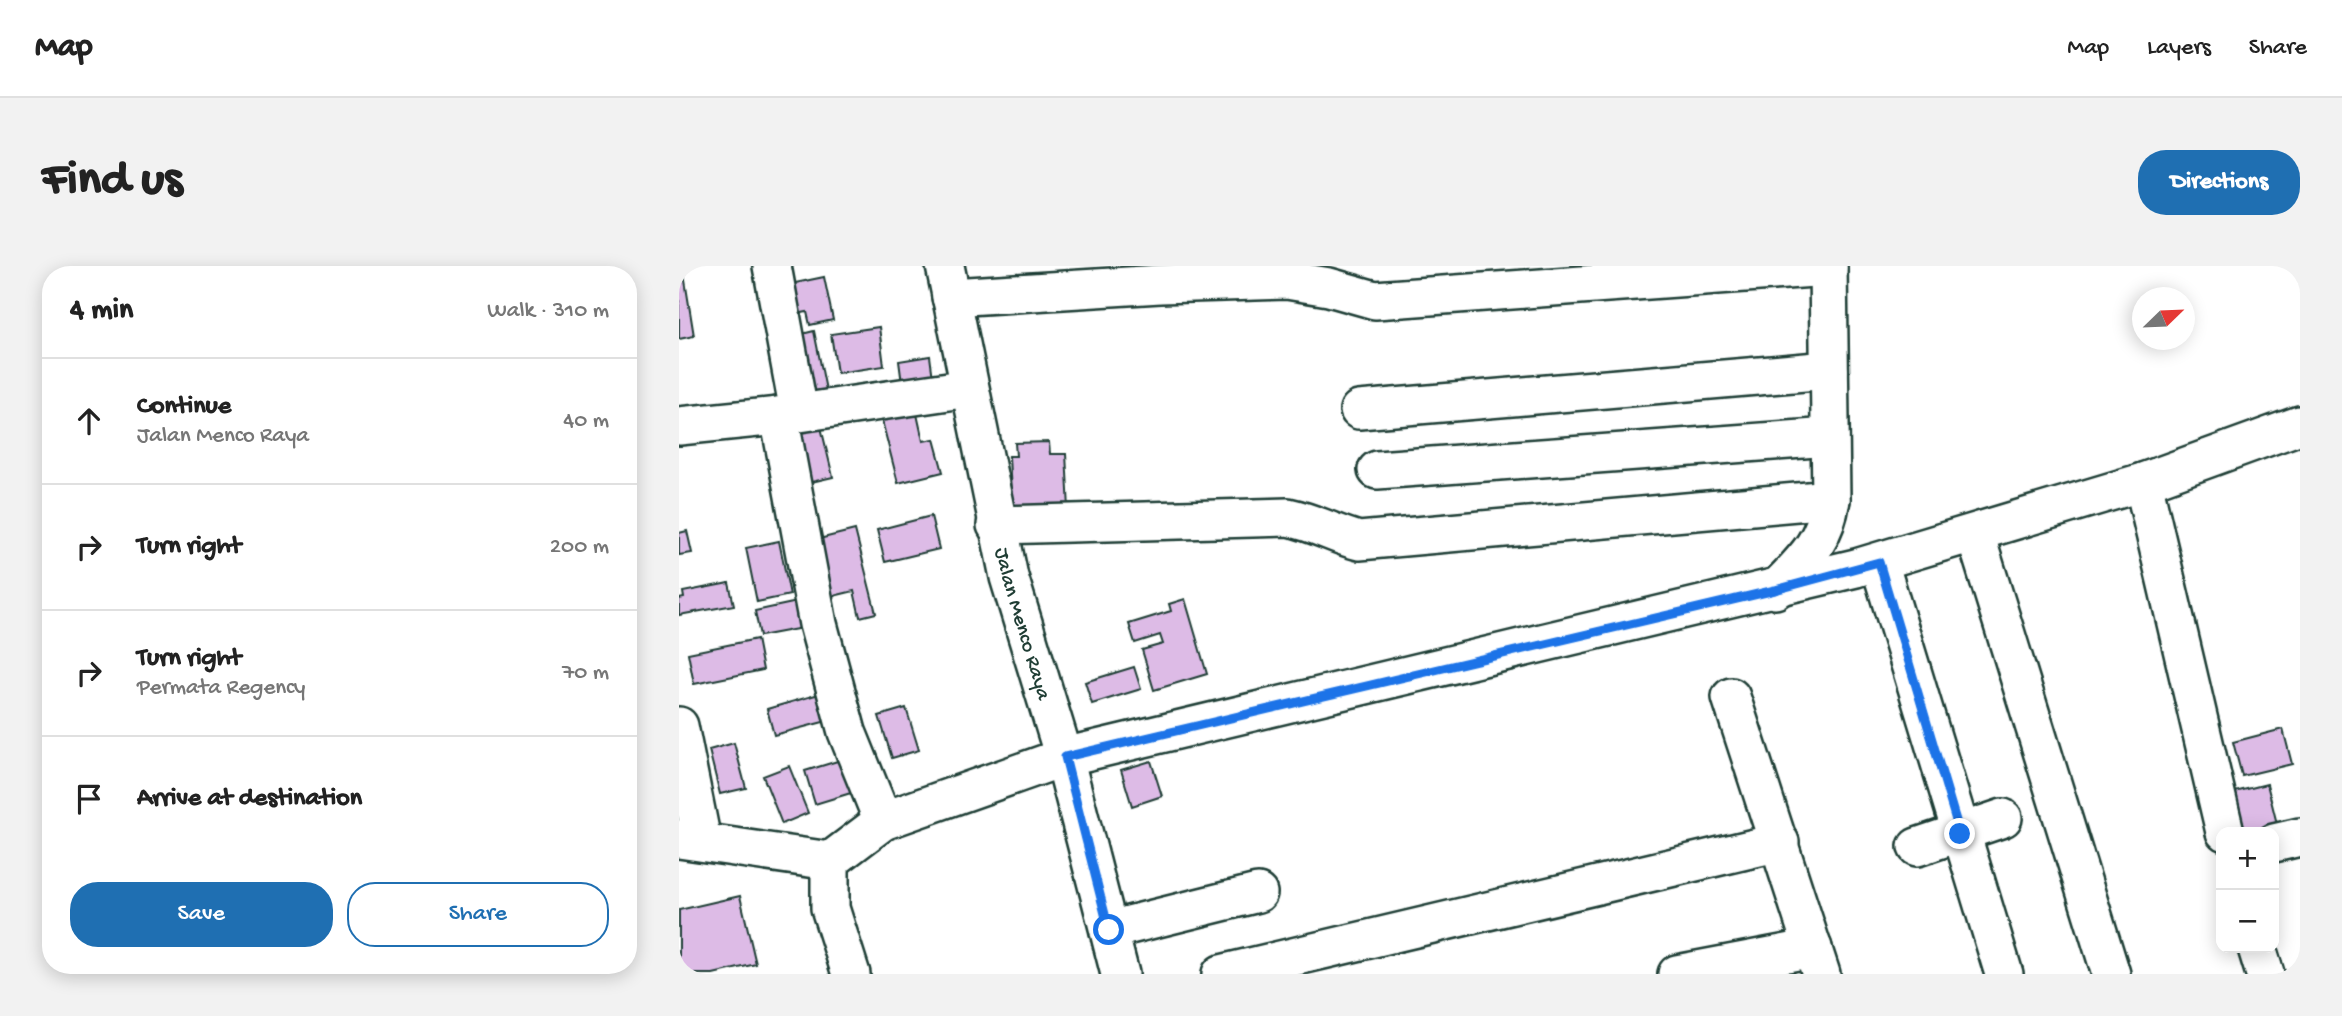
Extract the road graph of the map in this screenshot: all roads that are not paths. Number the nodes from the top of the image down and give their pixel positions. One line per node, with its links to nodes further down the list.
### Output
1 (772, 266): 7 (street)
2 (1828, 266): 3 (street); 4 (street)
3 (948, 282): 5 (street, Jalan Menco Raya)
4 (1829, 370): 6 (street); 10 (street)
5 (969, 388): 7 (street); 14 (street, Jalan Menco Raya)
6 (1359, 410)
7 (789, 414): 9 (street); 22 (street)
8 (2300, 425): 12 (street)
9 (679, 426)
10 (1830, 437): 11 (street); 13 (street)
11 (1377, 470)
12 (2143, 482): 15 (street); 23 (street)
13 (1829, 511): 14 (street); 16 (street); 17 (street)
14 (996, 524): 20 (street, Jalan Menco Raya)
15 (1975, 534): 16 (street); 40 (street)
16 (1868, 565): 17 (street); 24 (street)
17 (1775, 590): 20 (street)
18 (1731, 697): 27 (street)
19 (679, 726): 26 (street)
20 (1065, 757): 22 (street); 32 (street, Jalan Menco Raya)
21 (2003, 818): 24 (street)
22 (883, 821): 30 (street)
23 (2224, 827)
24 (1960, 834): 29 (street); 39 (street)
25 (2300, 837): 28 (street)
26 (691, 840): 30 (street)
27 (1780, 842): 34 (street); 37 (street)
28 (2279, 842)
29 (1917, 847)
30 (830, 861): 35 (street)
31 (1258, 893): 32 (street)
32 (1109, 930): 36 (street, Jalan Menco Raya)
33 (2259, 953): 41 (street)
34 (1817, 961): 38 (street)
35 (851, 974)
36 (1121, 974)
37 (1221, 974)
38 (1677, 974)
39 (2004, 974)
40 (2111, 974)
41 (2265, 974)

